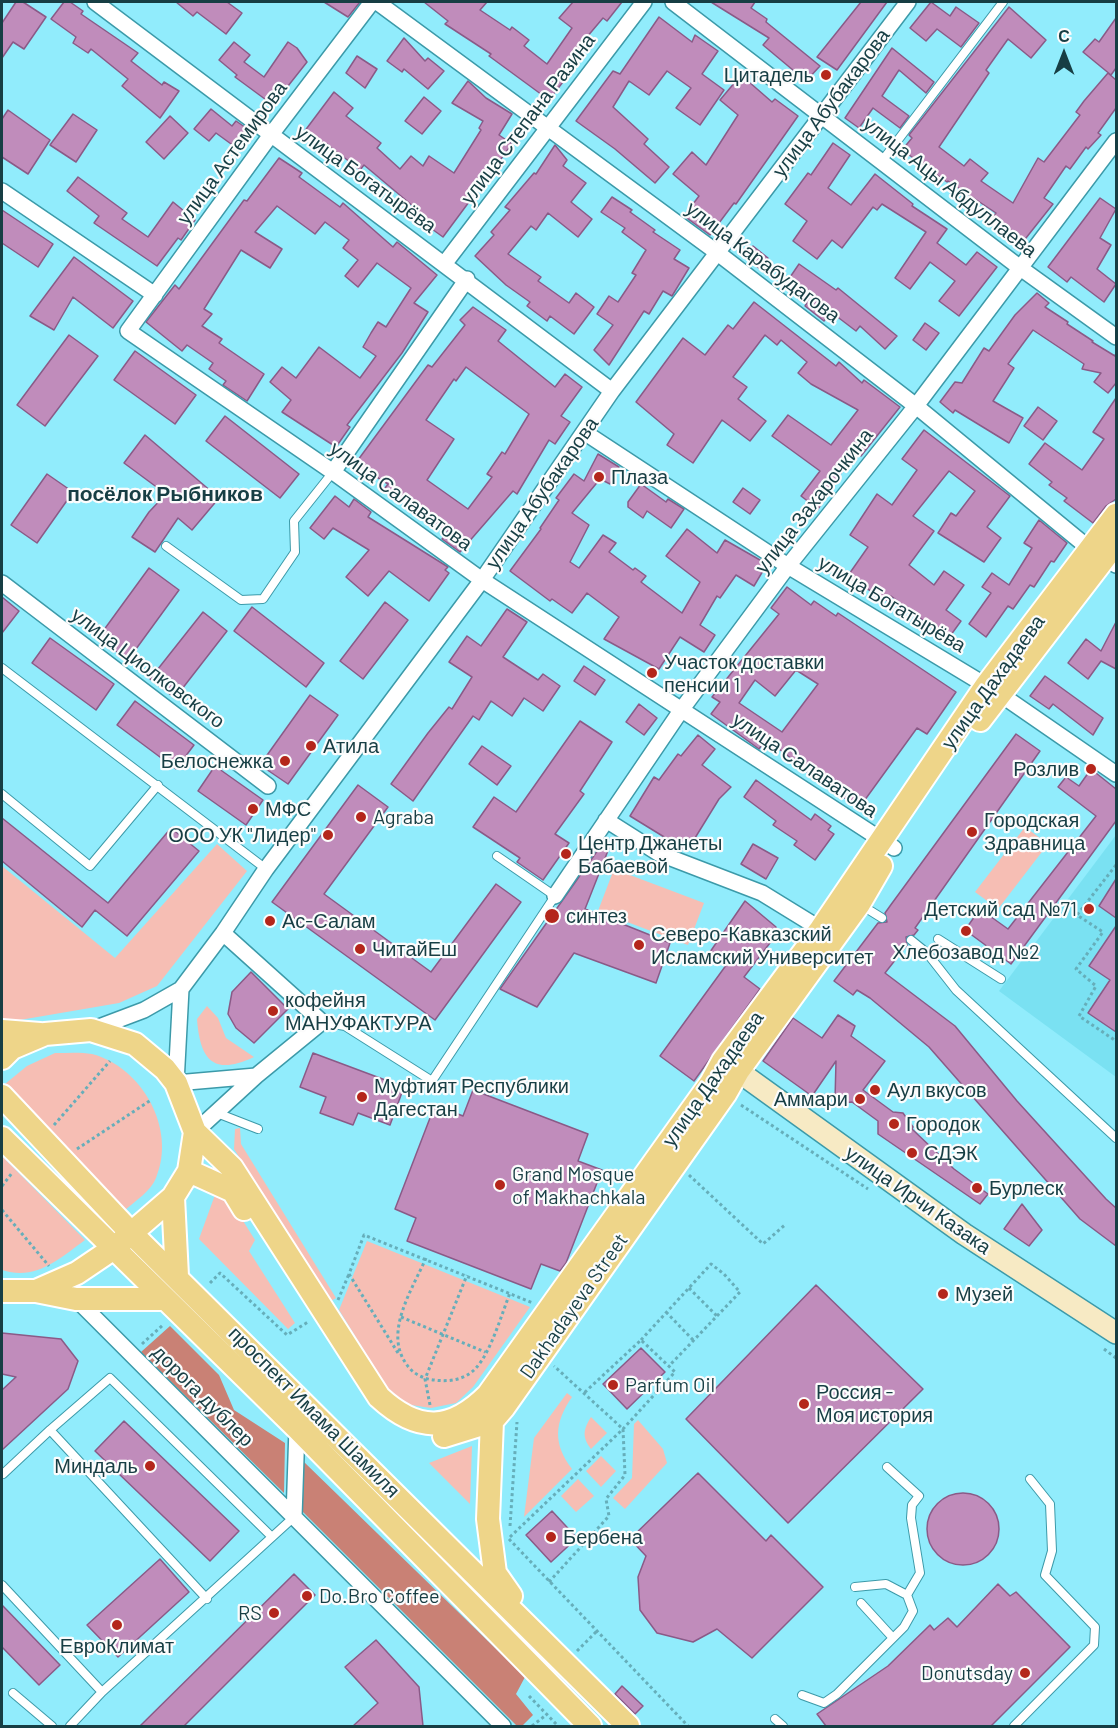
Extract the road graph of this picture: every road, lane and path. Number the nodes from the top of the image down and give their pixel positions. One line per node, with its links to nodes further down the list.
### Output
1 (95, 2): 10 (street, улица Богатырёва)
2 (372, 2): 10 (street, улица Астемирова)
3 (377, 2): 9 (street, улица Карабудагова)
4 (644, 2): 9 (street, улица Степана Разина)
5 (673, 2): 8 (street, улица Ацы Абдуллаева)
6 (908, 2): 8 (street, улица Абубакарова)
7 (1003, 2): 12 (lane)
8 (821, 113): 12 (street, улица Ацы Абдуллаева); 14 (street, улица Абубакарова)
9 (548, 128): 14 (street, улица Карабудагова); 15 (street, улица Степана Разина)
10 (270, 136): 15 (street, улица Богатырёва); 18 (street, улица Астемирова)
11 (1116, 141): 16 (street, улица Захарочкина)
12 (882, 161): 16 (street, улица Ацы Абдуллаева)
13 (2, 191): 18 (street)
14 (719, 254): 21 (street, улица Абубакарова); 22 (street, улица Карабудагова)
15 (446, 263): 17 (street, улица Богатырёва)
16 (1019, 267): 20 (street, улица Ацы Абдуллаева); 22 (street, улица Захарочкина)
17 (467, 279): 21 (street, улица Богатырёва); 24 (street)
18 (155, 295): 19 (street, улица Астемирова)
19 (128, 331): 24 (street, улица Салаватова)
20 (1116, 337)
21 (612, 391): 23 (street, улица Абубакарова)
22 (916, 406): 27 (street, улица Карабудагова); 28 (street, улица Захарочкина)
23 (584, 432): 28 (street, улица Богатырёва); 29 (street, улица Абубакарова)
24 (333, 472): 26 (lane); 29 (street, улица Салаватова)
25 (1116, 515): 27 (main road, улица Дахадаева)
26 (166, 546)
27 (1107, 553): 32 (main road, улица Дахадаева)
28 (788, 566): 32 (street, улица Богатырёва); 33 (street, улица Захарочкина)
29 (482, 580): 33 (street, улица Салаватова); 42 (street, улица Абубакарова)
30 (2, 583): 36 (street, улица Циолковского)
31 (2, 668): 35 (lane)
32 (993, 690): 34 (street, улица Богатырёва); 39 (main road, улица Дахадаева)
33 (682, 709): 38 (street, улица Захарочкина); 39 (street, улица Салаватова)
34 (1116, 774)
35 (158, 785): 37 (lane); 42 (lane)
36 (268, 786)
37 (2, 794)
38 (606, 820): 43 (street, улица Захарочкина); 47 (street)
39 (888, 844): 44 (main road); 47 (main road, улица Дахадаева)
40 (497, 855): 43 (lane)
41 (1116, 865): 56 (path)
42 (266, 869): 46 (street, улица Абубакарова)
43 (555, 896): 52 (lane)
44 (859, 904): 45 (lane); 47 (main road)
45 (882, 918)
46 (223, 933): 51 (street, улица Абубакарова); 52 (street)
47 (828, 933): 59 (main road, улица Дахадаева)
48 (938, 939): 50 (lane)
49 (911, 940): 69 (lane)
50 (1000, 979)
51 (181, 988): 53 (street, улица Абубакарова); 61 (street, улица Абубакарова)
52 (322, 1022): 60 (street)
53 (91, 1030): 55 (main road, улица Абубакарова); 61 (main road, улица Абубакарова)
54 (2, 1032): 55 (main road)
55 (45, 1034): 57 (main road, улица Абубакарова)
56 (1116, 1041)
57 (2, 1058)
58 (110, 1061): 66 (path)
59 (731, 1066): 94 (main road, улица Дахадаева); 98 (main road, улица Ирчи Казака); 111 (main road, Dakhadayeva Street)
60 (256, 1076): 61 (street); 64 (street)
61 (176, 1083): 67 (main road, улица Абубакарова)
62 (2, 1096): 78 (main road, проспект Имама Шамиля)
63 (151, 1100): 70 (path)
64 (217, 1113): 65 (lane); 67 (street)
65 (258, 1129)
66 (49, 1131)
67 (195, 1132): 72 (main road, улица Абубакарова); 94 (main road, улица Дахадаева)
68 (2, 1138): 79 (main road, проспект Имама Шамиля)
69 (1116, 1138)
70 (70, 1154)
71 (15, 1170): 74 (path)
72 (189, 1171): 75 (main road, улица Абубакарова); 94 (main road)
73 (688, 1173): 77 (path)
74 (2, 1186)
75 (173, 1197): 78 (main road, улица Абубакарова); 84 (main road)
76 (2, 1210): 81 (path)
77 (786, 1224)
78 (131, 1233): 79 (main road, улица Абубакарова); 84 (main road, проспект Имама Шамиля)
79 (114, 1248): 88 (main road, улица Абубакарова); 91 (main road, проспект Имама Шамиля)
80 (426, 1258): 82 (path); 83 (path); 95 (path)
81 (49, 1266)
82 (349, 1274): 94 (path); 103 (path)
83 (467, 1275): 89 (path); 99 (path)
84 (177, 1276): 128 (main road, проспект Имама Шамиля)
85 (210, 1283): 94 (path)
86 (689, 1288): 92 (path); 96 (path); 96 (path)
87 (2, 1291): 88 (main road, улица Абубакарова)
88 (36, 1291): 90 (main road)
89 (510, 1293): 93 (path); 102 (path)
90 (76, 1299): 91 (main road); 104 (street, дорога дублер)
91 (165, 1299): 112 (main road, проспект Имама Шамиля)
92 (666, 1312): 100 (path); 101 (path)
93 (530, 1313)
94 (318, 1316): 111 (main road)
95 (401, 1316): 99 (path); 103 (path)
96 (717, 1316): 101 (path)
97 (165, 1323): 104 (path)
98 (1116, 1333)
99 (442, 1334): 102 (path); 107 (path)
100 (641, 1340): 106 (path); 108 (path)
101 (694, 1341): 106 (path)
102 (485, 1352): 107 (path)
103 (398, 1353): 107 (path)
104 (131, 1354): 118 (street, дорога дублер)
105 (554, 1366): 108 (path)
106 (669, 1366): 113 (path)
107 (425, 1379): 109 (path)
108 (584, 1393): 113 (path)
109 (433, 1413)
110 (517, 1418): 120 (path)
111 (492, 1421): 128 (main road)
112 (297, 1428): 118 (street); 142 (main road, проспект Имама Шамиля)
113 (623, 1429): 120 (path); 121 (path)
114 (50, 1430): 116 (lane); 119 (lane); 125 (lane)
115 (888, 1467): 124 (lane)
116 (3, 1474)
117 (1030, 1479): 146 (lane)
118 (297, 1520): 119 (lane); 139 (street, дорога дублер)
119 (272, 1537): 125 (lane)
120 (509, 1538): 121 (path)
121 (549, 1582): 127 (path)
122 (2, 1585): 131 (lane)
123 (855, 1587): 124 (lane)
124 (907, 1595): 129 (lane)
125 (207, 1599): 131 (lane)
126 (861, 1603): 129 (lane)
127 (597, 1631): 130 (path); 144 (path)
128 (535, 1632): 143 (main road, проспект Имама Шамиля)
129 (893, 1638): 133 (lane)
130 (572, 1656)
131 (102, 1692): 138 (lane)
132 (13, 1693): 137 (lane)
133 (802, 1695)
134 (529, 1696): 135 (path)
135 (546, 1715): 140 (path); 141 (path)
136 (776, 1719): 145 (lane)
137 (52, 1726)
138 (70, 1726)
139 (502, 1726)
140 (532, 1726)
141 (558, 1726)
142 (590, 1726)
143 (628, 1726)
144 (688, 1726)
145 (783, 1726)
146 (1014, 1726)

